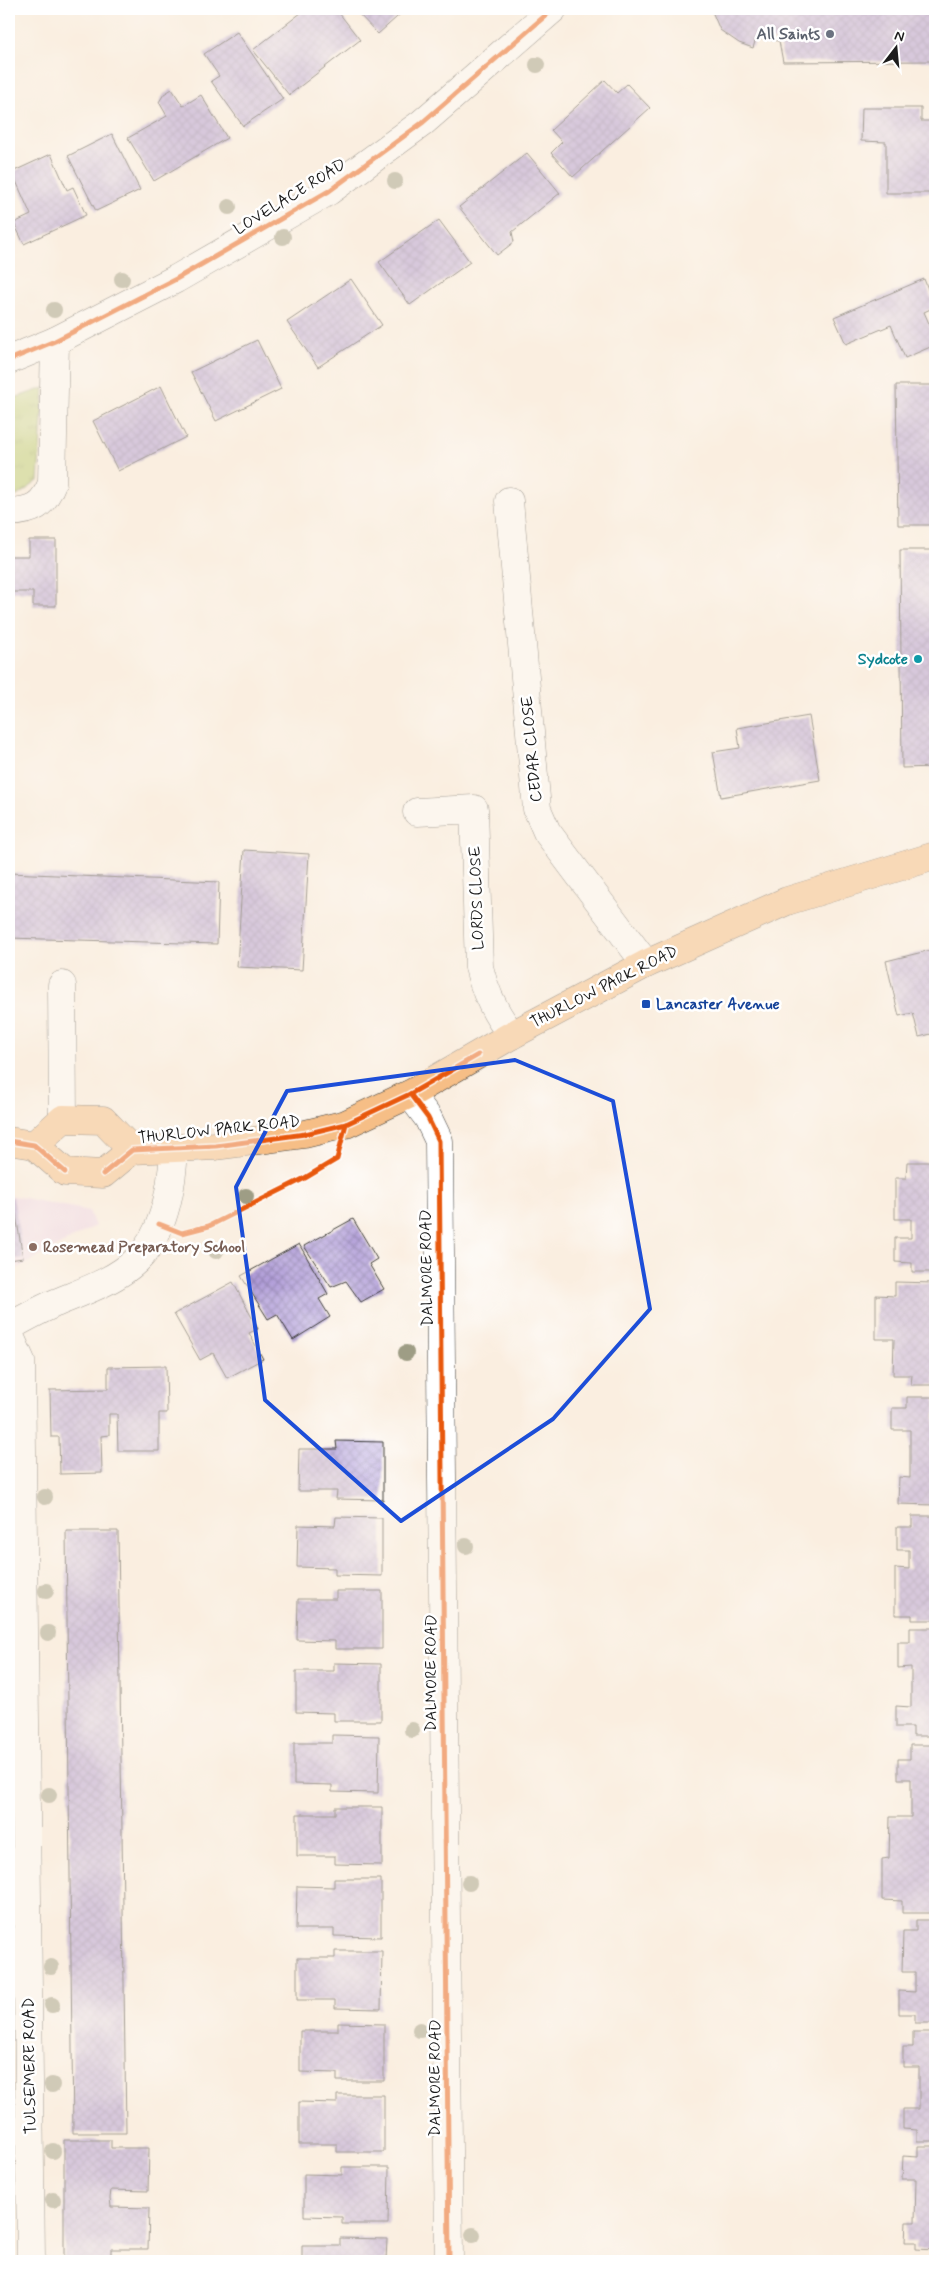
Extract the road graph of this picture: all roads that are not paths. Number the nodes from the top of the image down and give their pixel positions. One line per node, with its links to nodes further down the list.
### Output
1 (554, 9): 2 (street, LOVELACE ROAD)
2 (55, 341): 3 (street, LOVELACE ROAD); 5 (street)
3 (9, 360)
4 (509, 500): 8 (street, CEDAR CLOSE)
5 (9, 512)
6 (418, 812): 10 (street, LORDS CLOSE)
7 (935, 856): 8 (highway, THURLOW PARK ROAD)
8 (646, 964): 10 (highway, THURLOW PARK ROAD)
9 (62, 985): 12 (street)
10 (512, 1035): 11 (highway, THURLOW PARK ROAD)
11 (410, 1094): 15 (highway, THURLOW PARK ROAD); 19 (street, DALMORE ROAD)
12 (63, 1119): 13 (highway, THURLOW PARK ROAD); 14 (highway, THURLOW PARK ROAD)
13 (22, 1143): 14 (highway, THURLOW PARK ROAD)
14 (132, 1150): 15 (highway, THURLOW PARK ROAD)
15 (174, 1150): 16 (street)
16 (9, 1328)
17 (9, 1334): 18 (street, TULSEMERE ROAD)
18 (31, 2261)
19 (449, 2261)

